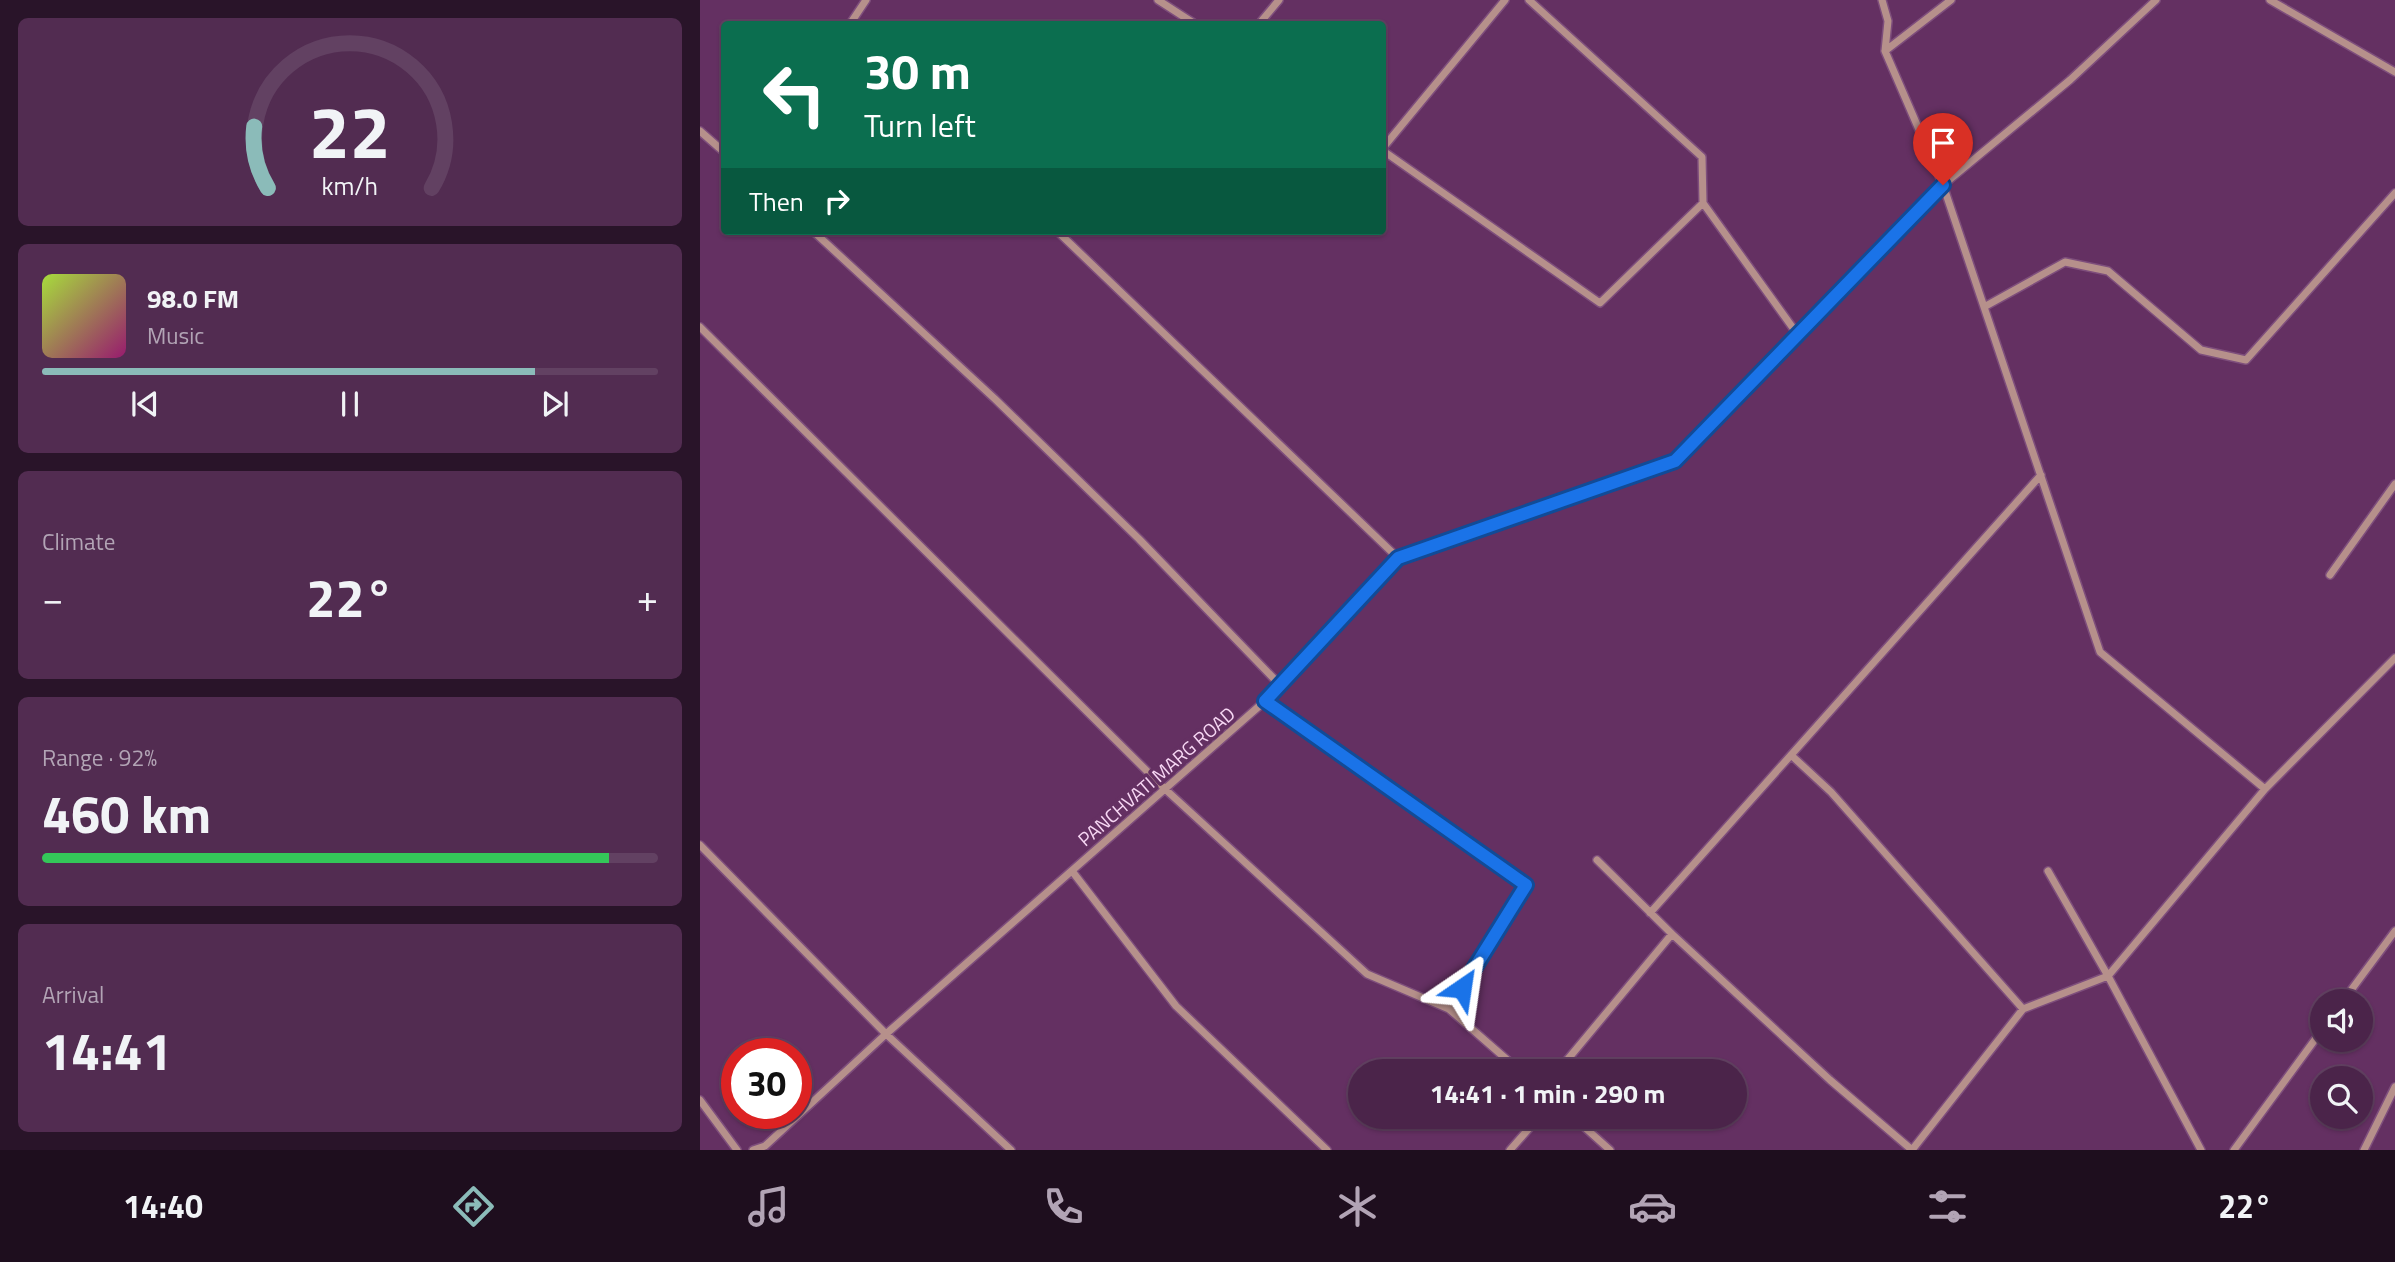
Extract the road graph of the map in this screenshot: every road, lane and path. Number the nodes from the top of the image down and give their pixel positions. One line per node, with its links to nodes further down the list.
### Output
1 (866, 0): 10 (street)
2 (1158, 0): 11 (street)
3 (1279, 0): 12 (street)
4 (1504, 0): 16 (street)
5 (1529, 0): 21 (street)
6 (1882, 0): 13 (street)
7 (1951, 0): 13 (street)
8 (2156, 0): 19 (street, PANCHVATI MARG ROAD)
9 (2270, 0): 14 (street)
10 (852, 21)
11 (1190, 21)
12 (1262, 21)
13 (1885, 51): 19 (street)
14 (2395, 72)
15 (700, 131): 17 (street)
16 (1386, 145)
17 (721, 149)
18 (1386, 153): 21 (street)
19 (1943, 185): 24 (street); 26 (street, PANCHVATI MARG ROAD)
20 (2395, 193): 24 (street)
21 (1703, 204): 26 (street)
22 (817, 235): 32 (street)
23 (1061, 235): 29 (street)
24 (1984, 307): 27 (street)
25 (700, 327): 35 (street)
26 (1798, 335): 29 (street, PANCHVATI MARG ROAD)
27 (2041, 475): 34 (street); 36 (street)
28 (2395, 484): 30 (street)
29 (1398, 558): 32 (street, PANCHVATI MARG ROAD)
30 (2330, 575)
31 (2395, 658): 36 (street)
32 (1280, 685): 33 (street, PANCHVATI MARG ROAD)
33 (1265, 701): 35 (street, PANCHVATI MARG ROAD); 46 (street)
34 (1791, 755): 41 (street); 47 (street)
35 (1166, 789): 39 (street, PANCHVATI MARG ROAD); 46 (street)
36 (2265, 789): 44 (street)
37 (700, 845): 48 (street)
38 (1597, 860): 41 (street)
39 (1072, 871): 48 (street, PANCHVATI MARG ROAD); 60 (street)
40 (2048, 871): 44 (street)
41 (1650, 913): 43 (street)
42 (2395, 930): 45 (street)
43 (1672, 934): 47 (street); 51 (street)
44 (2108, 976): 47 (street); 63 (street)
45 (2352, 989)
46 (1449, 1009): 50 (street)
47 (2024, 1009)
48 (886, 1034): 56 (street, PANCHVATI MARG ROAD); 59 (street)
49 (2310, 1046): 64 (street)
50 (1506, 1059)
51 (1568, 1059)
52 (2395, 1087): 65 (street)
53 (700, 1100): 57 (street)
54 (1529, 1129): 61 (street)
55 (1587, 1129): 62 (street)
56 (767, 1148): 58 (street)
57 (737, 1150)
58 (753, 1150)
59 (1011, 1150)
60 (1327, 1150)
61 (1510, 1150)
62 (1610, 1150)
63 (2201, 1150)
64 (2234, 1150)
65 (2364, 1150)

